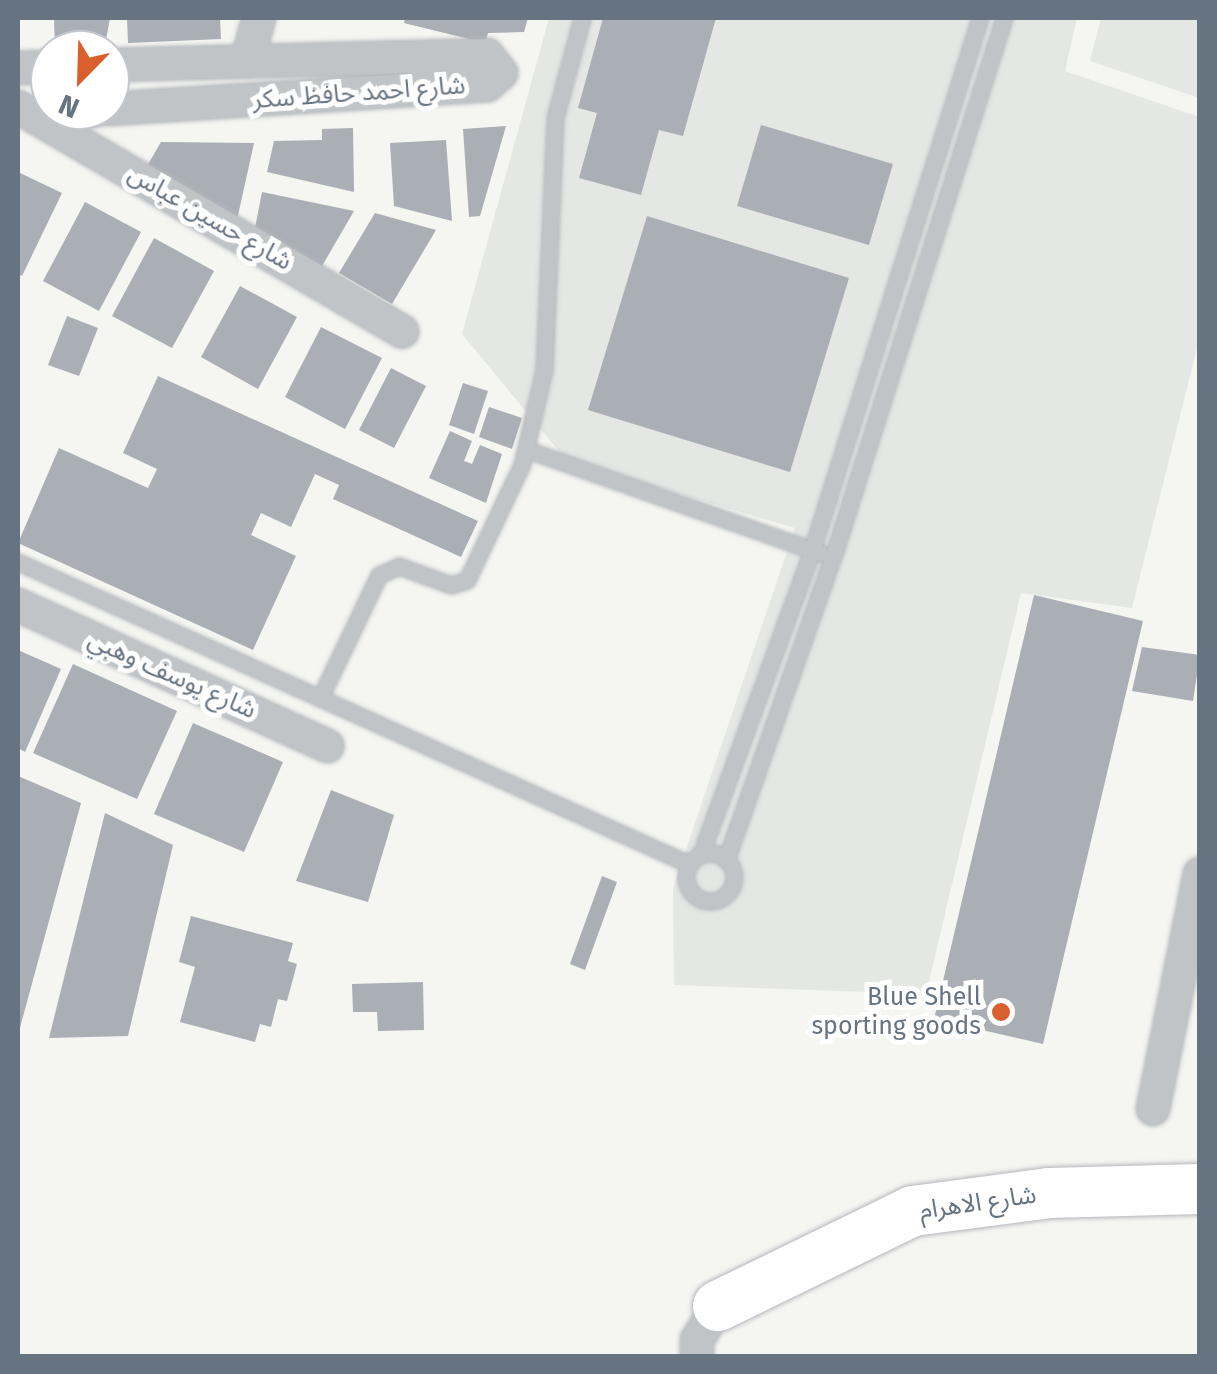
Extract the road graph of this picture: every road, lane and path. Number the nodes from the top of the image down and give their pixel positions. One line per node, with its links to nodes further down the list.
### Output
1 (259, 18): 5 (street)
2 (582, 18): 10 (lane)
3 (980, 18): 11 (lane)
4 (1004, 18): 12 (lane)
5 (248, 61): 6 (street, شارع احمد حافظ سكر); 7 (street, شارع احمد حافظ سكر)
6 (130, 64)
7 (130, 108)
8 (24, 110): 9 (street, شارع حسين عباس)
9 (402, 331)
10 (528, 450): 11 (lane); 15 (lane)
11 (812, 550): 12 (lane); 17 (lane)
12 (834, 557): 18 (lane)
13 (18, 562): 15 (lane)
14 (18, 605): 16 (street, شارع يوسف وهبي)
15 (320, 698): 17 (lane)
16 (328, 746)
17 (695, 859): 18 (lane); 18 (lane)
18 (726, 860)
19 (1200, 874): 20 (street)
20 (1153, 1109)
21 (1200, 1189): 22 (main road, شارع الاهرام)
22 (718, 1306): 23 (street)
23 (697, 1356)

